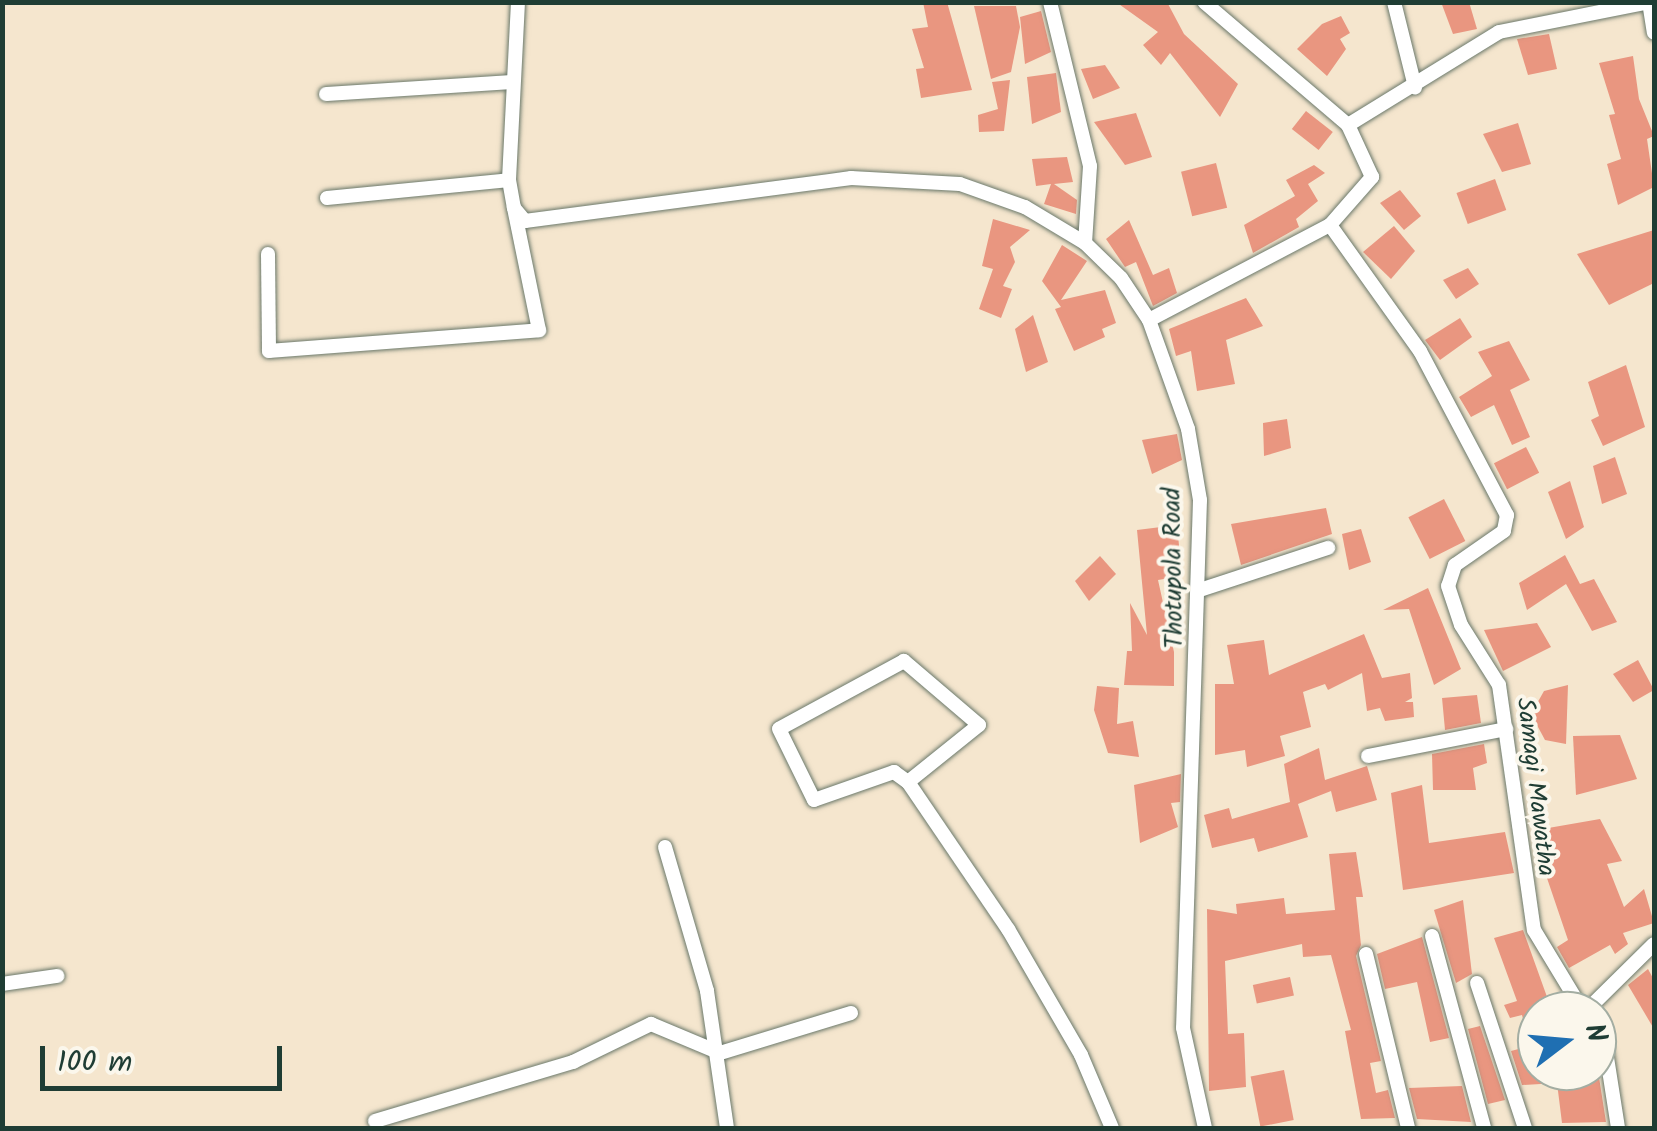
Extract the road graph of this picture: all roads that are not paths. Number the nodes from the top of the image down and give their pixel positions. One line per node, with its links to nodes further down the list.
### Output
1 (518, 2): 7 (street)
2 (1050, 2): 15 (street)
3 (1204, 2): 10 (street)
4 (1394, 2): 8 (street)
5 (1649, 2): 6 (street); 8 (street)
6 (1654, 33)
7 (514, 82): 9 (street); 11 (street)
8 (1415, 86): 10 (street)
9 (326, 94)
10 (1348, 125): 14 (street)
11 (509, 180): 12 (street); 13 (street)
12 (327, 198)
13 (514, 208): 15 (street, Thotupola Road); 16 (street)
14 (1330, 226): 17 (street); 20 (street, Samagi Mawatha)
15 (1085, 243): 17 (street, Thotupola Road)
16 (268, 254)
17 (1149, 320): 19 (street, Thotupola Road)
18 (1328, 548): 19 (street)
19 (1200, 590): 38 (street, Thotupola Road)
20 (1506, 730): 21 (street); 30 (street, Samagi Mawatha)
21 (1368, 756)
22 (908, 782): 22 (street); 37 (street)
23 (665, 848): 33 (street)
24 (1432, 936): 40 (street)
25 (1654, 944): 31 (street)
26 (1366, 954): 39 (street)
27 (57, 976): 29 (street)
28 (1477, 983): 41 (street)
29 (2, 984)
30 (1572, 991)
31 (1606, 991)
32 (851, 1013): 33 (street)
33 (720, 1053): 35 (street); 36 (street)
34 (1612, 1091): 42 (street)
35 (374, 1122)
36 (727, 1128)
37 (1112, 1128)
38 (1205, 1128)
39 (1408, 1128)
40 (1484, 1128)
41 (1524, 1128)
42 (1618, 1128)

